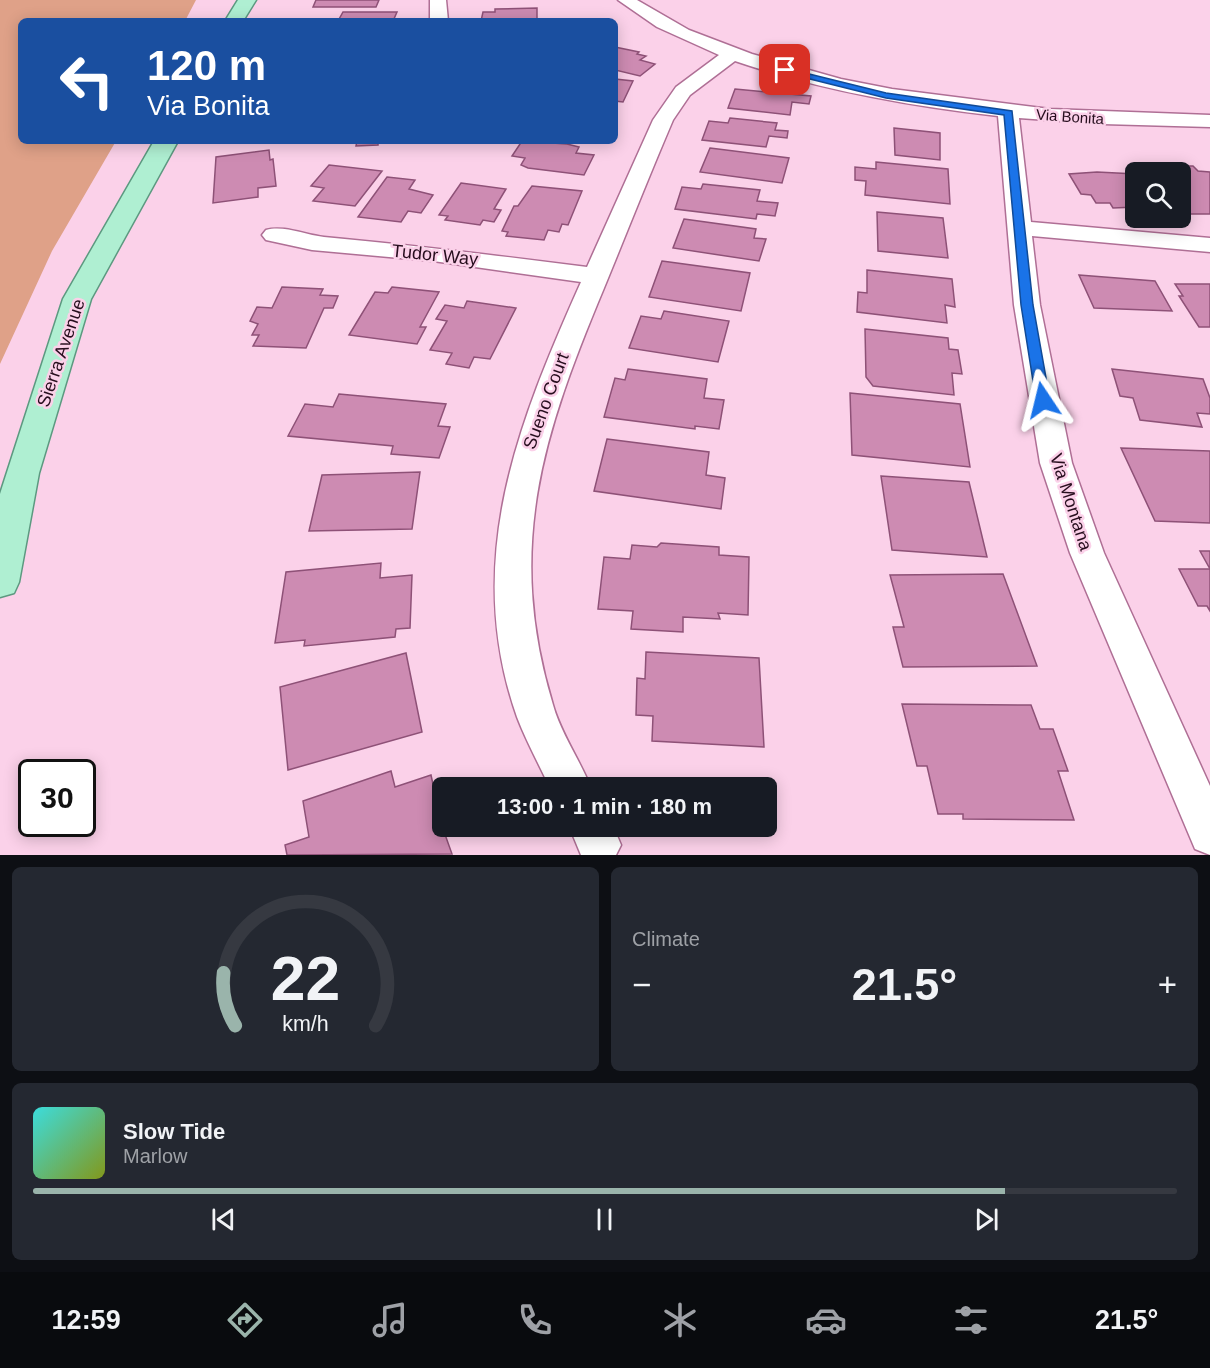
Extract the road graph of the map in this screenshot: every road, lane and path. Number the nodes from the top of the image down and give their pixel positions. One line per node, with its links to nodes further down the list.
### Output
1 (247, 0): 4 (main road)
2 (438, 0): 5 (street)
3 (626, 0): 6 (street, Via Bonita)
4 (236, 18)
5 (439, 18)
6 (732, 54): 7 (street, Via Bonita); 13 (street, Sueno Court)
7 (1008, 112): 8 (street, Via Bonita); 10 (street, Via Montana)
8 (1210, 121)
9 (164, 144): 14 (main road, Sierra Avenue)
10 (1018, 228): 12 (street); 16 (street, Via Montana)
11 (274, 235): 13 (street, Tudor Way)
12 (1210, 245)
13 (596, 276): 15 (street, Sueno Court)
14 (0, 582)
15 (566, 777)
16 (1210, 834)

